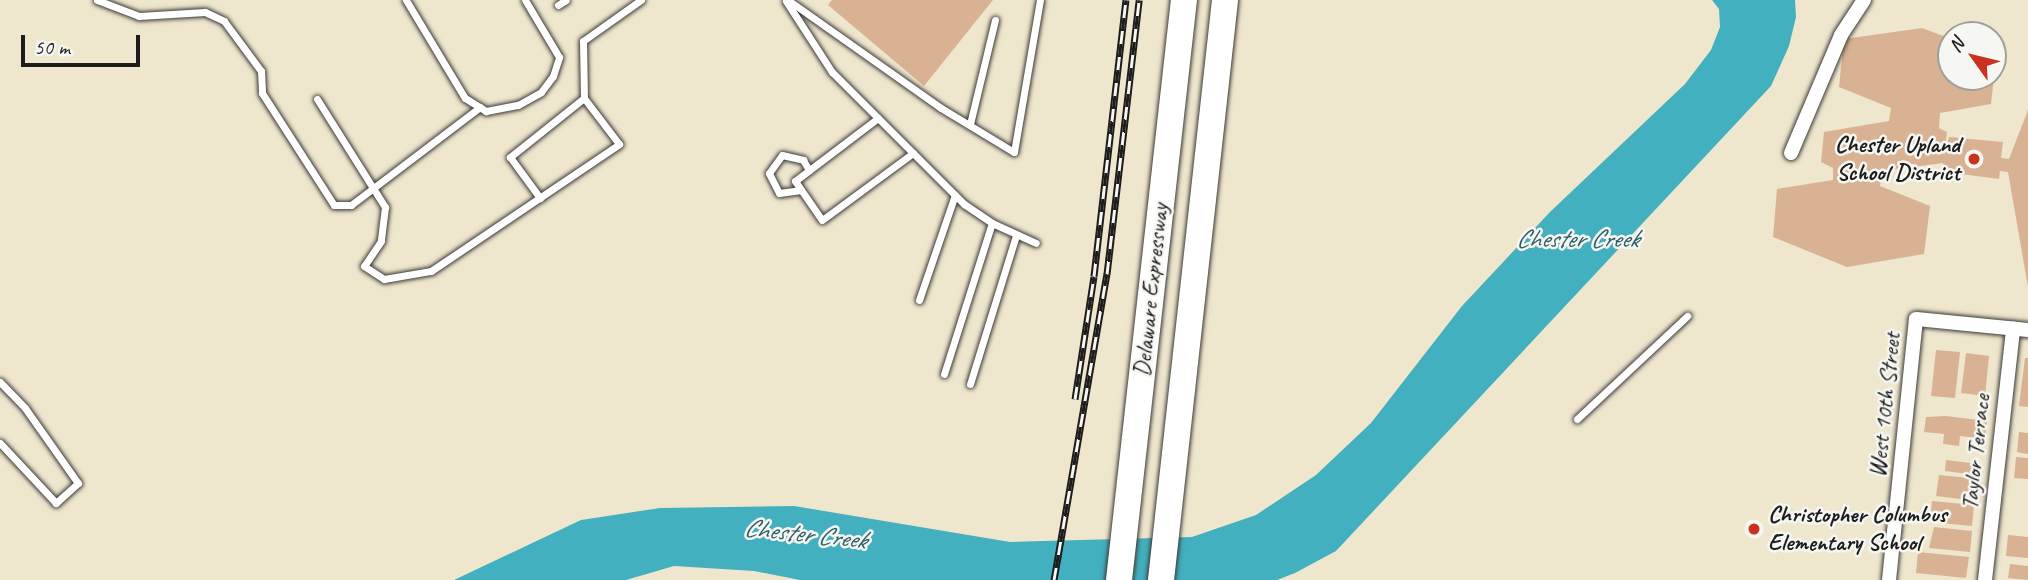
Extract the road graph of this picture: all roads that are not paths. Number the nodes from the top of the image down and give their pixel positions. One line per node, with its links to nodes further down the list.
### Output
1 (97, 0): 21 (lane)
2 (406, 0): 15 (lane)
3 (525, 0): 15 (lane)
4 (566, 0): 11 (lane)
5 (641, 0): 13 (lane)
6 (786, 0): 16 (lane); 17 (lane)
7 (1041, 0): 17 (lane)
8 (1184, 0): 37 (highway, Delaware Expressway)
9 (1225, 0): 38 (highway, Delaware Expressway)
10 (1864, 0): 19 (street)
11 (558, 5)
12 (995, 20): 17 (lane)
13 (584, 98): 24 (lane); 24 (lane)
14 (317, 99): 21 (lane)
15 (480, 107): 21 (lane)
16 (878, 118): 18 (lane); 20 (lane)
17 (970, 124)
18 (913, 153): 22 (lane); 23 (lane)
19 (1791, 153)
20 (809, 170): 22 (lane); 22 (lane)
21 (374, 188): 24 (lane)
22 (802, 191)
23 (956, 195): 25 (lane); 28 (lane)
24 (540, 198)
25 (992, 223): 26 (lane); 32 (lane)
26 (1016, 235): 27 (lane); 34 (lane)
27 (1036, 243)
28 (919, 300)
29 (1686, 316): 35 (lane)
30 (2013, 329): 31 (street); 39 (street, West 10th Street); 40 (street, Taylor Terrace)
31 (2028, 330)
32 (943, 374)
33 (0, 383): 36 (lane)
34 (970, 384)
35 (1577, 419)
36 (0, 443)
37 (1119, 580)
38 (1161, 580)
39 (1889, 580)
40 (1985, 580)

